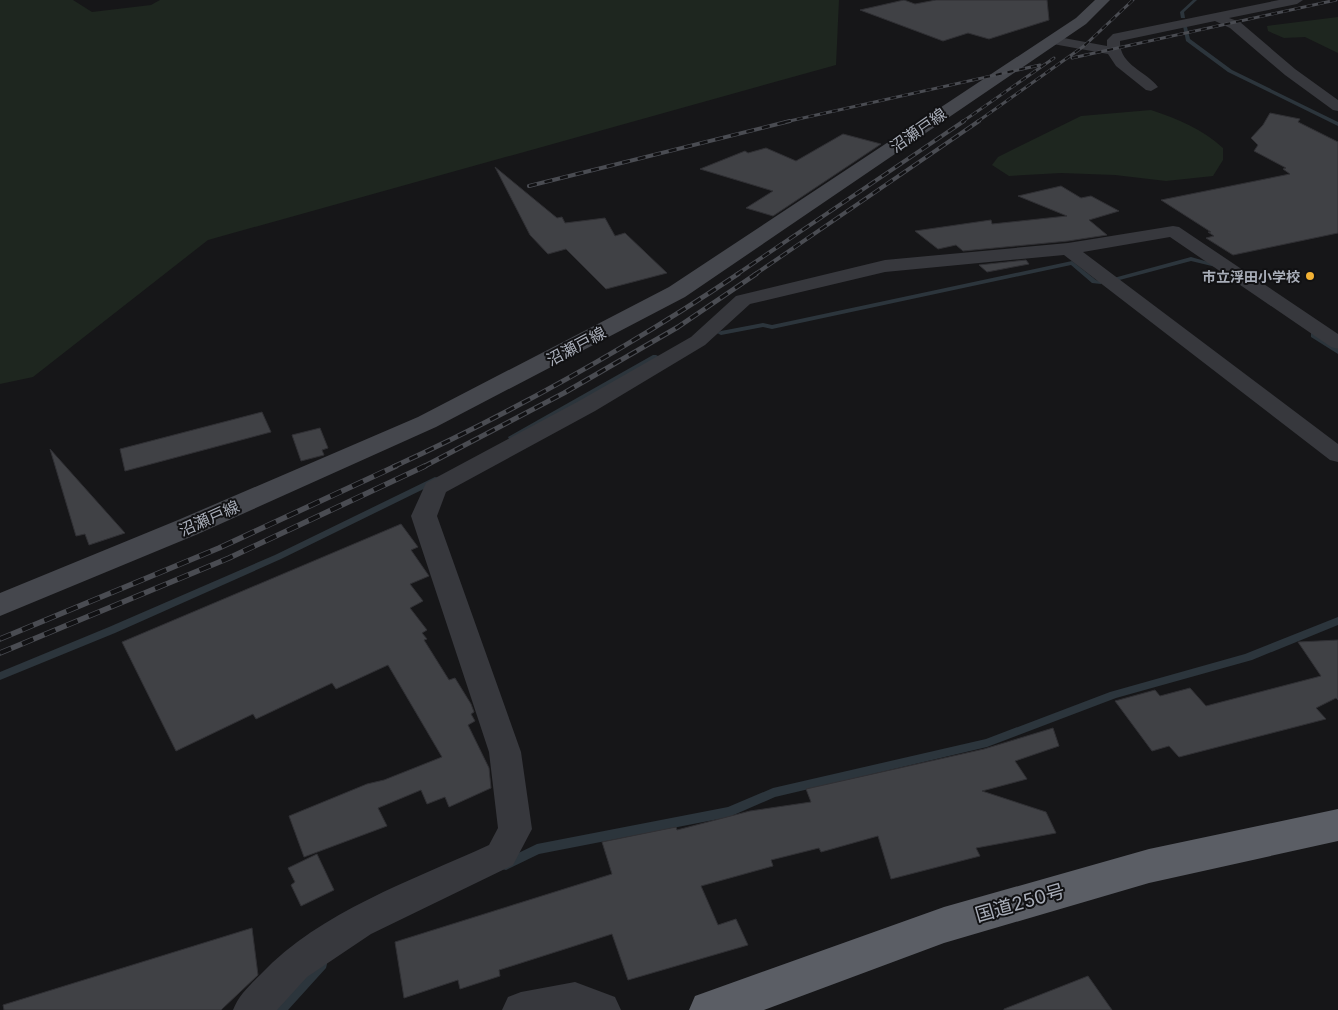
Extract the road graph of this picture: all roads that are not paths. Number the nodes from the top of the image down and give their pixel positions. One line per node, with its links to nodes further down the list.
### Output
1 (1103, 0): 4 (main road, 沼瀬戸線)
2 (1297, 0): 3 (street)
3 (1215, 16): 5 (street); 7 (street)
4 (1052, 40): 5 (street); 11 (main road, 沼瀬戸線)
5 (1113, 51): 6 (street)
6 (1151, 87)
7 (1338, 107)
8 (1068, 249): 9 (street); 10 (street); 13 (street)
9 (1338, 342)
10 (1338, 455)
11 (0, 605)
12 (1338, 825): 16 (highway, 国道250号)
13 (252, 1010)
14 (521, 1010): 15 (street)
15 (602, 1010)
16 (710, 1010)

